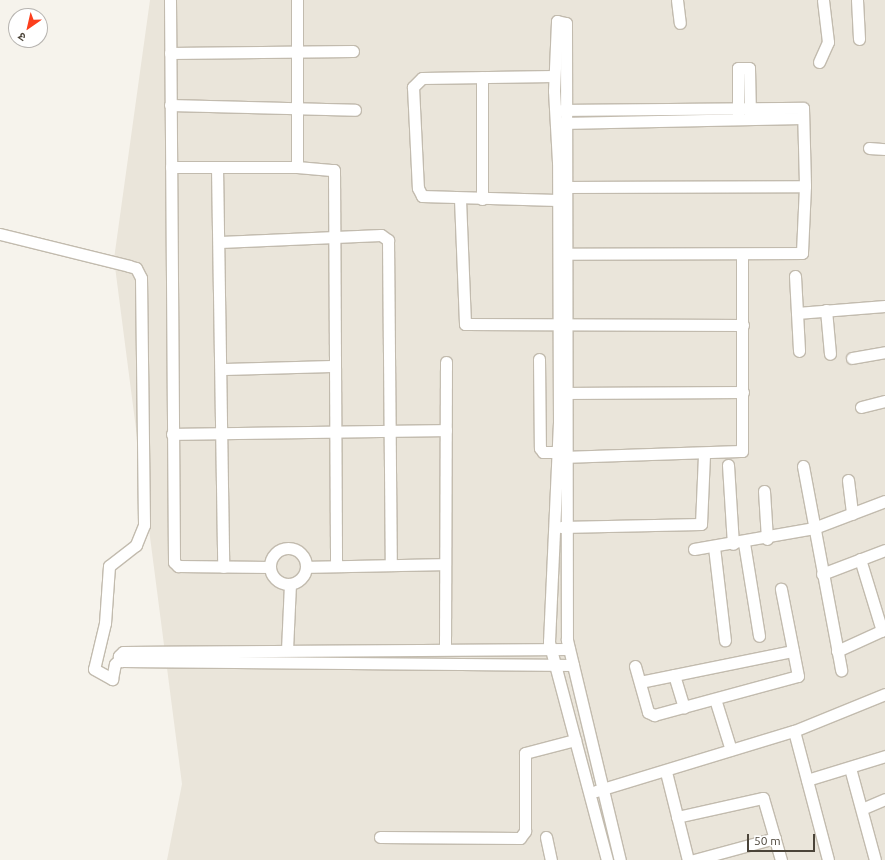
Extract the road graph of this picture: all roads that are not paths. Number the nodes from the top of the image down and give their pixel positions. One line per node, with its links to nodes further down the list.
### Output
1 (170, 0): 10 (street)
2 (297, 0): 9 (street)
3 (677, 0): 6 (street)
4 (823, 0): 11 (street)
5 (857, 0): 7 (street)
6 (680, 23)
7 (859, 39)
8 (353, 51): 9 (street)
9 (297, 52): 10 (street); 15 (street)
10 (170, 53): 14 (street)
11 (819, 62)
12 (554, 76): 13 (street); 18 (street); 19 (street)
13 (482, 77): 32 (street); 33 (street)
14 (170, 105): 15 (street); 27 (street)
15 (297, 108): 17 (street); 29 (street)
16 (668, 109): 19 (street); 20 (street); 22 (street)
17 (355, 110)
18 (555, 110): 19 (street); 23 (street)
19 (568, 110): 24 (street)
20 (738, 114): 21 (street); 21 (street); 22 (street)
21 (750, 114): 30 (street)
22 (669, 121): 24 (street)
23 (556, 123): 24 (street); 31 (street)
24 (568, 123): 31 (street)
25 (869, 148): 26 (street)
26 (885, 149)
27 (171, 167): 28 (street); 61 (street)
28 (217, 167): 29 (street); 37 (street)
29 (296, 167): 36 (street)
30 (805, 186): 31 (street); 39 (street)
31 (563, 187): 34 (street); 38 (street)
32 (460, 199): 33 (street); 45 (street)
33 (482, 199): 34 (street)
34 (556, 200): 38 (street)
35 (0, 234): 98 (street)
36 (336, 237): 37 (street); 52 (street); 60 (street)
37 (220, 242): 53 (street)
38 (563, 254): 39 (street); 45 (street)
39 (742, 254): 44 (street)
40 (795, 276): 43 (street)
41 (885, 306): 42 (street)
42 (826, 310): 43 (street); 48 (street)
43 (797, 313): 46 (street)
44 (743, 325): 45 (street); 54 (street)
45 (563, 327): 55 (street)
46 (799, 351)
47 (885, 352): 49 (street)
48 (830, 354)
49 (852, 358)
50 (539, 359): 64 (street)
51 (446, 362): 59 (street)
52 (335, 366): 53 (street); 58 (street)
53 (221, 369): 62 (street)
54 (743, 392): 55 (street); 63 (street)
55 (563, 393): 64 (street)
56 (885, 401): 57 (street)
57 (861, 407)
58 (334, 430): 60 (street); 62 (street); 82 (street)
59 (446, 430): 60 (street); 81 (street)
60 (390, 431): 80 (street)
61 (172, 434): 62 (street); 83 (street)
62 (222, 434): 83 (street)
63 (704, 454): 64 (street); 72 (street)
64 (561, 455): 71 (street); 72 (street)
65 (728, 466): 75 (street)
66 (803, 466): 73 (street)
67 (848, 480): 70 (street)
68 (764, 491): 74 (street)
69 (885, 501): 70 (street)
70 (852, 514): 73 (street)
71 (555, 526): 72 (street); 95 (street)
72 (567, 527): 93 (street)
73 (814, 528): 74 (street); 86 (street)
74 (767, 539): 75 (street)
75 (739, 544): 76 (street); 90 (street)
76 (714, 547): 77 (street); 91 (street)
77 (694, 550)
78 (885, 550): 79 (street)
79 (860, 559): 86 (street); 89 (street)
80 (390, 564): 81 (street); 82 (street)
81 (445, 564): 92 (street)
82 (336, 566): 85 (street)
83 (223, 567): 84 (street)
84 (270, 567): 85 (street); 87 (street)
85 (306, 568): 87 (street)
86 (822, 574): 97 (street)
87 (290, 584): 94 (street)
88 (781, 589): 96 (street)
89 (883, 630): 97 (street)
90 (759, 636)
91 (725, 640)
92 (445, 648): 94 (street); 95 (street)
93 (569, 649): 95 (street); 101 (street)
94 (289, 650): 98 (street); 99 (street)
95 (551, 650): 100 (street)
96 (793, 651): 104 (street); 107 (street)
97 (837, 651): 103 (street)
98 (120, 659): 99 (street)
99 (291, 662): 100 (street)
100 (554, 665): 101 (street); 110 (street)
101 (573, 665): 116 (street)
102 (635, 666): 105 (street)
103 (841, 670)
104 (674, 675): 105 (street); 108 (street)
105 (640, 682): 108 (street)
106 (885, 694): 109 (street)
107 (715, 699): 108 (street); 111 (street)
108 (684, 707)
109 (794, 731): 111 (street); 115 (street)
110 (575, 740): 117 (street); 121 (street)
111 (731, 750): 114 (street)
112 (885, 756): 113 (street)
113 (850, 768): 115 (street); 119 (street)
114 (666, 772): 116 (street); 120 (street)
115 (807, 780): 130 (street)
116 (603, 790): 117 (street); 126 (street)
117 (590, 793): 125 (street)
118 (885, 799): 119 (street)
119 (864, 808): 131 (street)
120 (677, 817): 123 (street); 127 (street)
121 (380, 837)
122 (546, 837): 124 (street)
123 (775, 838): 128 (street); 129 (street)
124 (551, 860)
125 (607, 860)
126 (620, 860)
127 (688, 860)
128 (694, 860)
129 (781, 860)
130 (828, 860)
131 (875, 860)

